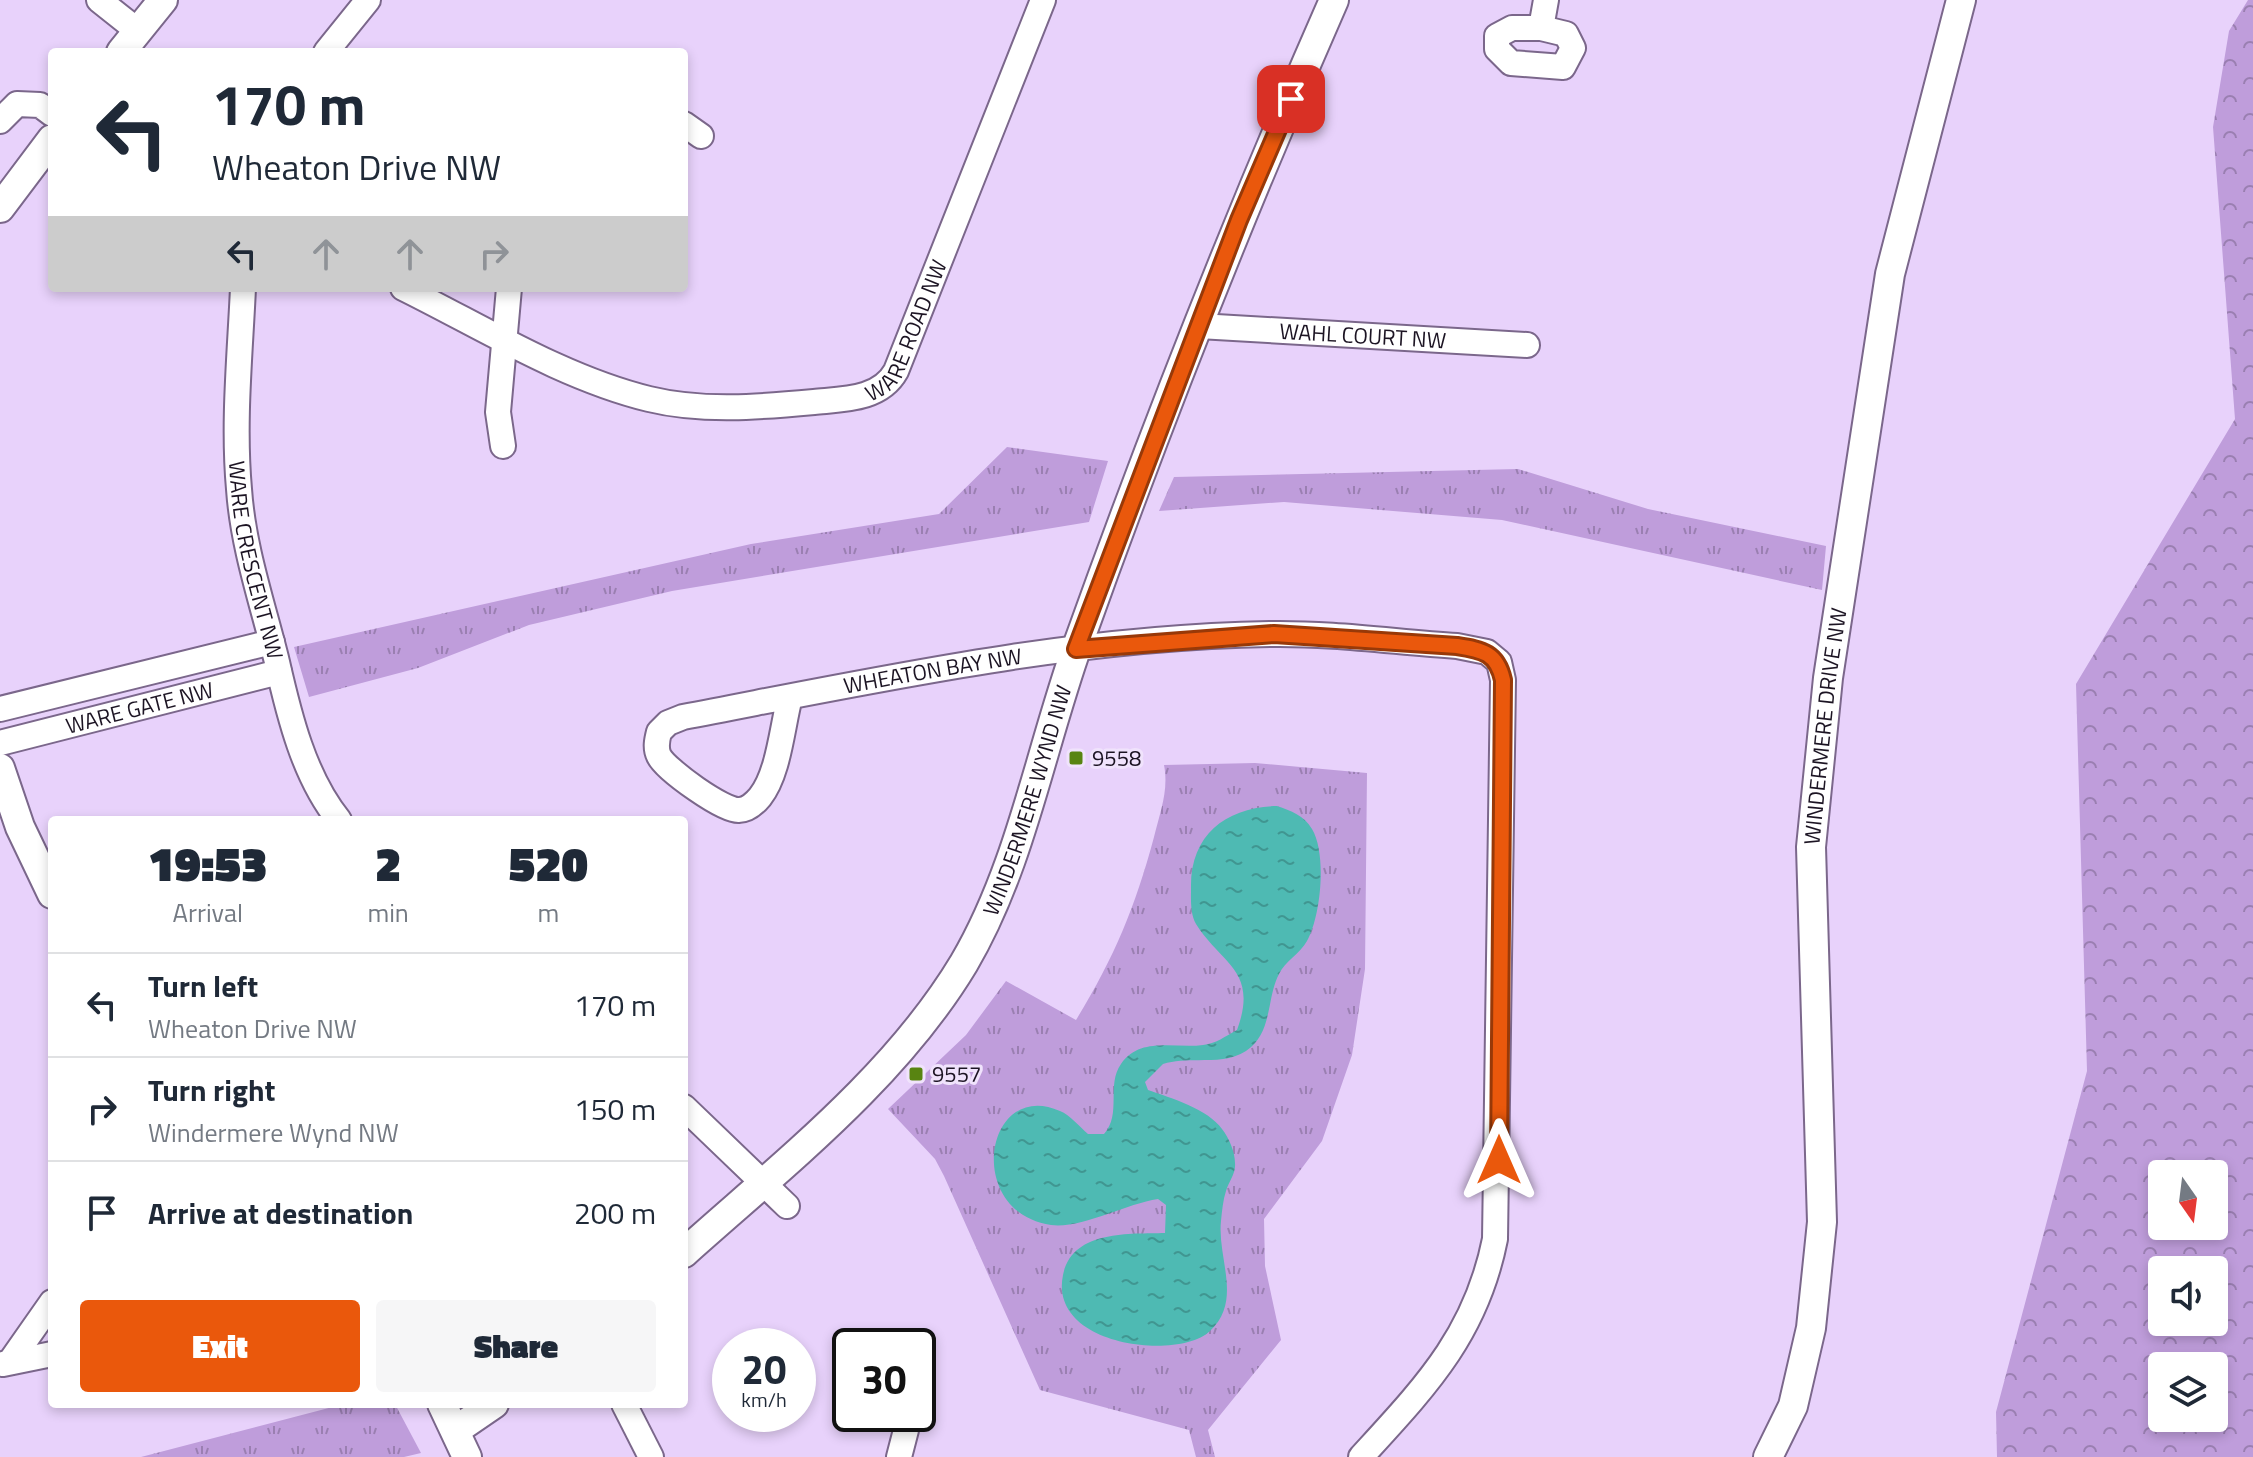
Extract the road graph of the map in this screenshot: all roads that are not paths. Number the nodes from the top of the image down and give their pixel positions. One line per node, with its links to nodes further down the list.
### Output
1 (99, 0): 9 (street)
2 (163, 0): 9 (street)
3 (368, 0): 10 (street)
4 (1043, 0): 19 (street, WARE ROAD NW)
5 (1334, 0): 18 (street, WINDERMERE WYND NW)
6 (1546, 0): 8 (street)
7 (1961, 0): 47 (street, WINDERMERE DRIVE NW)
8 (1541, 28)
9 (130, 42)
10 (329, 48)
11 (48, 111): 12 (street)
12 (0, 121)
13 (48, 143): 14 (street)
14 (4, 191)
15 (243, 292): 22 (street, WARE CRESCENT NW)
16 (411, 292): 19 (street, WARE ROAD NW)
17 (509, 292): 19 (street)
18 (1199, 326): 20 (street, WAHL COURT NW); 23 (street, WINDERMERE WYND NW)
19 (503, 338): 21 (street)
20 (1527, 345)
21 (503, 446)
22 (272, 642): 24 (street, WARE CRESCENT NW); 26 (street, WARE GATE NW)
23 (1076, 649): 25 (street, WHEATON BAY NW); 32 (street, WINDERMERE WYND NW); 46 (street, WHEATON BAY NW)
24 (279, 672): 27 (street, WARE GATE NW); 29 (street, WARE CRESCENT NW)
25 (790, 697): 25 (street, WHEATON BAY NW)
26 (0, 709)
27 (0, 743)
28 (0, 768): 30 (street)
29 (337, 816)
30 (48, 886)
31 (688, 1111): 32 (street)
32 (762, 1183): 33 (street); 34 (street, WINDERMERE WYND NW)
33 (787, 1206)
34 (688, 1249)
35 (48, 1307): 37 (street)
36 (48, 1355): 37 (street)
37 (5, 1363)
38 (444, 1408): 41 (street)
39 (488, 1408): 41 (street)
40 (626, 1408): 44 (street)
41 (456, 1430): 43 (street)
42 (905, 1432): 45 (street)
43 (467, 1457)
44 (651, 1457)
45 (899, 1457)
46 (1361, 1457)
47 (1768, 1457)

